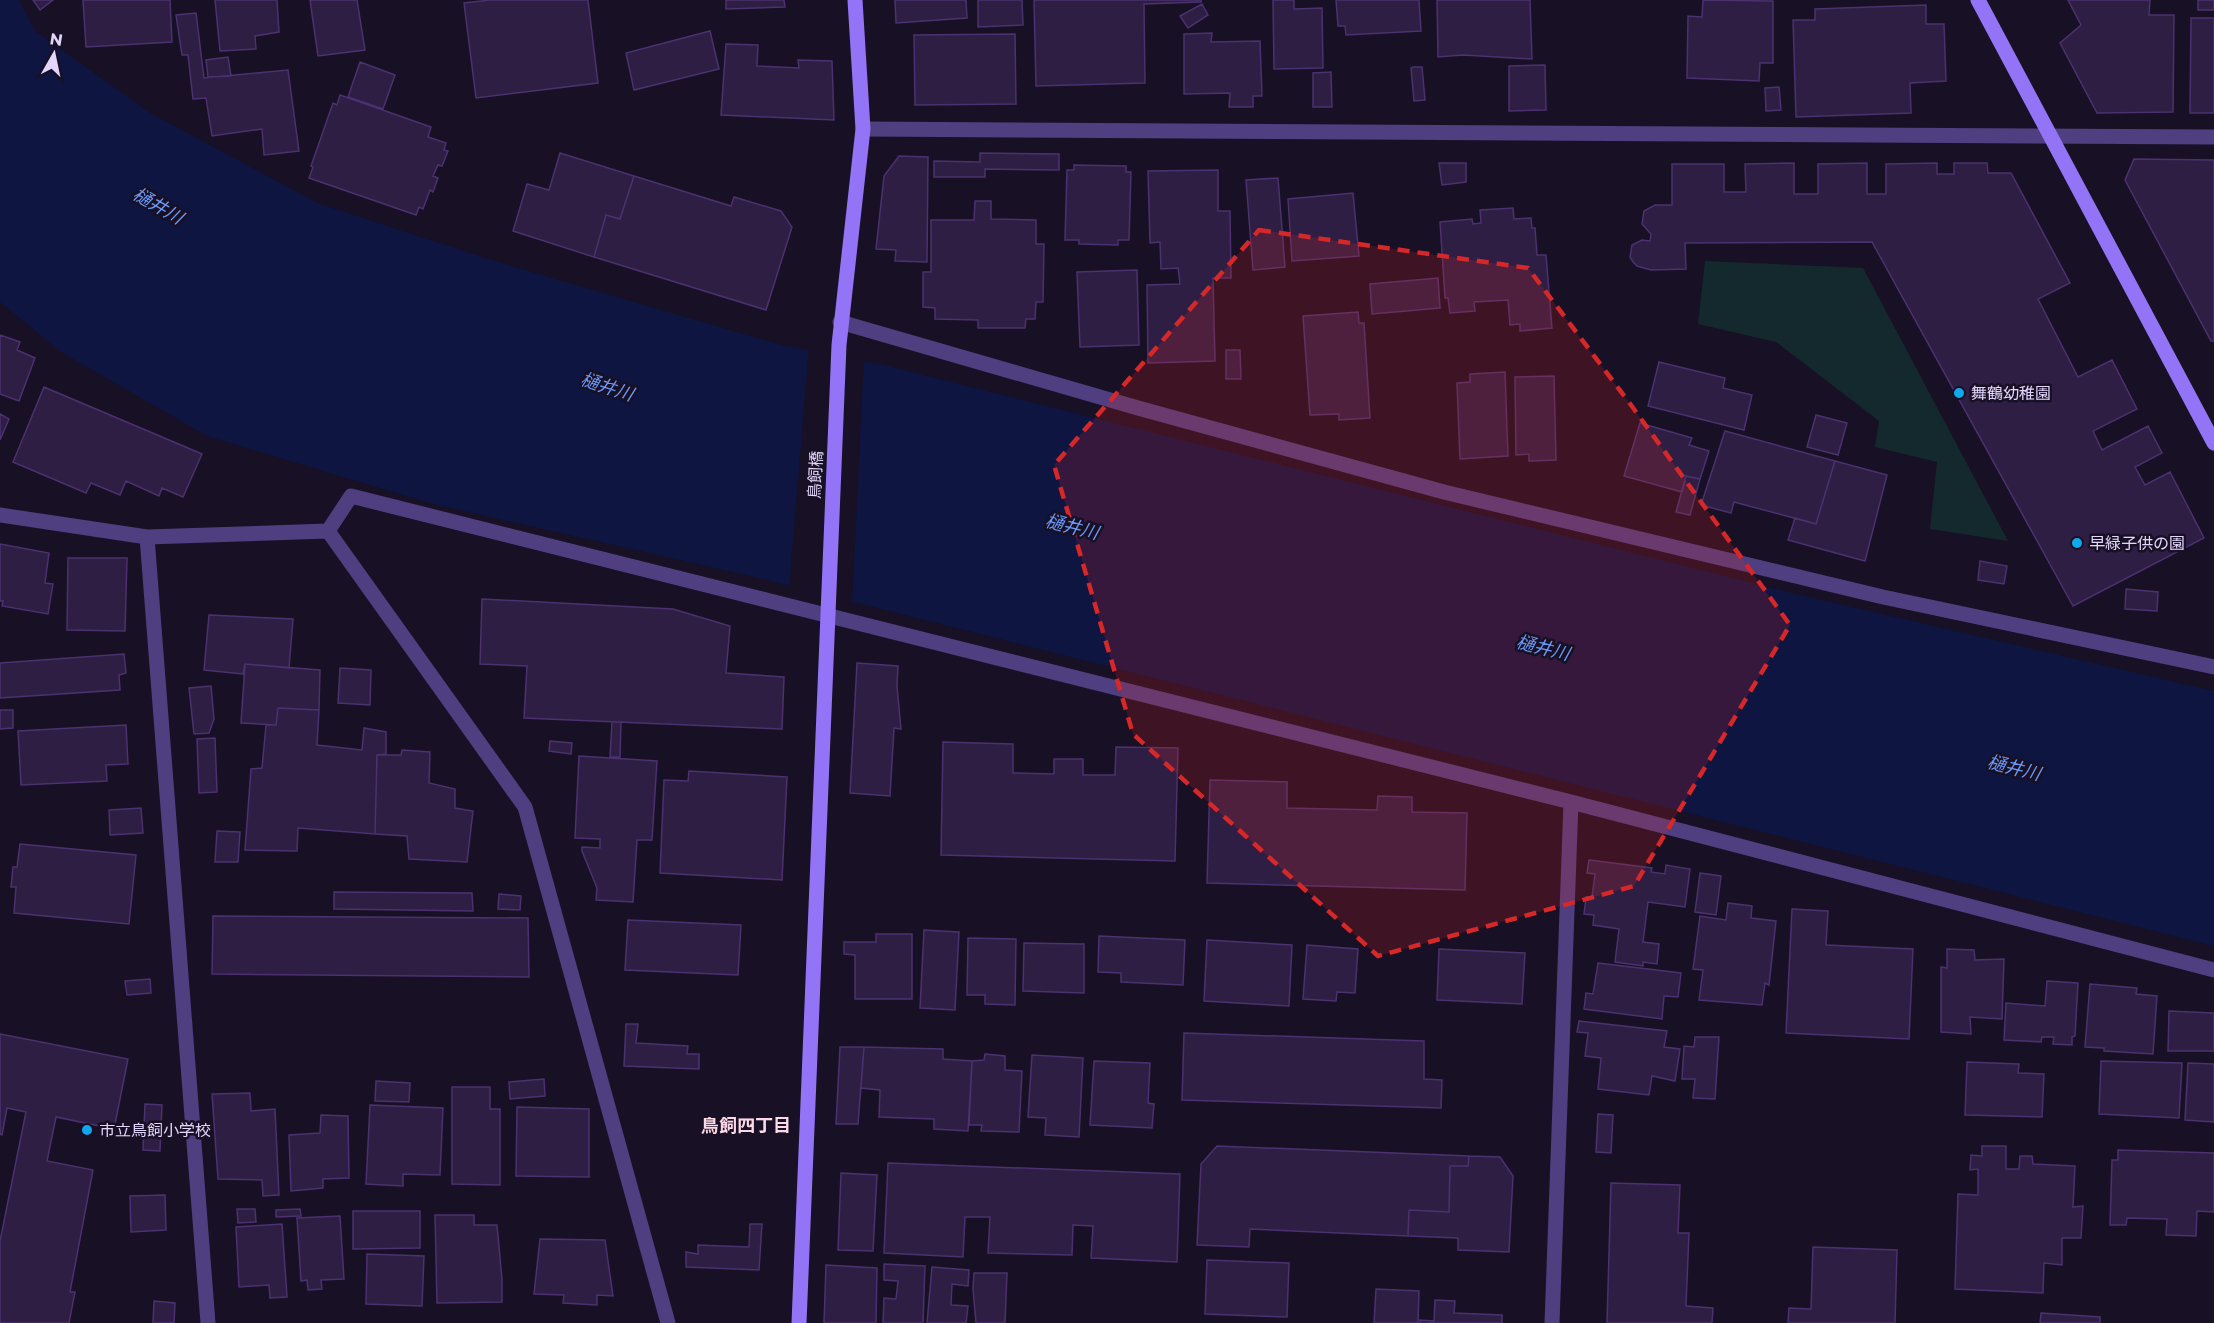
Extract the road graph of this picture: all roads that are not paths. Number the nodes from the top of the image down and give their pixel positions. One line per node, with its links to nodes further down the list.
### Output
1 (855, 0): 3 (street, 鳥飼橋)
2 (1978, 0): 4 (street)
3 (863, 129): 4 (street); 6 (street, 鳥飼橋)
4 (2051, 136): 5 (street); 7 (street)
5 (2214, 137)
6 (840, 322): 11 (street, 鳥飼橋); 12 (street)
7 (2214, 443)
8 (0, 515): 10 (street)
9 (328, 531): 10 (street); 11 (street); 16 (street)
10 (147, 537): 15 (street)
11 (827, 611): 13 (street); 17 (street, 鳥飼橋)
12 (2214, 667)
13 (1571, 802): 14 (street); 18 (street)
14 (2214, 970)
15 (208, 1323)
16 (668, 1323)
17 (799, 1323)
18 (1552, 1323)

